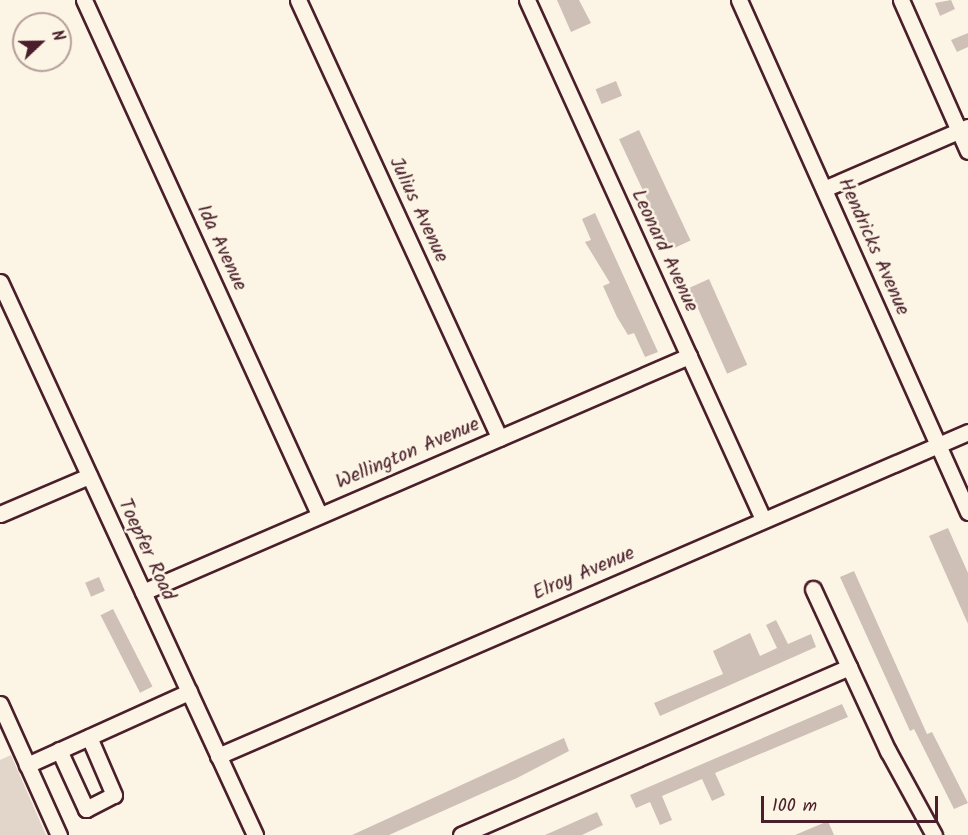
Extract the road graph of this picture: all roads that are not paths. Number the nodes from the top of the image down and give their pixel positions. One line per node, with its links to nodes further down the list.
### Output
1 (84, 0): 17 (street, Ida Avenue)
2 (298, 0): 12 (street, Julius Avenue)
3 (527, 0): 10 (street, Leonard Avenue)
4 (739, 0): 8 (street, Hendricks Avenue)
5 (901, 0): 6 (street)
6 (963, 129): 7 (street); 8 (street)
7 (968, 151)
8 (824, 189): 13 (street, Hendricks Avenue)
9 (0, 282): 14 (street, Toepfer Road)
10 (689, 356): 12 (street, Wellington Avenue); 18 (street, Leonard Avenue)
11 (968, 432): 13 (street, Elroy Avenue)
12 (499, 438): 17 (street, Wellington Avenue)
13 (938, 445): 15 (street, Hendricks Avenue); 18 (street, Elroy Avenue)
14 (89, 476): 16 (street); 20 (street, Toepfer Road)
15 (968, 512)
16 (0, 514)
17 (319, 514): 20 (street, Wellington Avenue)
18 (763, 519): 26 (street, Elroy Avenue)
19 (813, 588): 21 (street)
20 (143, 592): 22 (street, Toepfer Road)
21 (849, 667): 28 (street); 31 (street)
22 (189, 692): 24 (street); 26 (street, Toepfer Road)
23 (0, 704): 27 (street)
24 (89, 737): 25 (street); 25 (street)
25 (58, 750): 27 (street)
26 (218, 756): 30 (street, Toepfer Road)
27 (27, 765): 29 (street)
28 (929, 834)
29 (59, 835)
30 (255, 835)
31 (461, 835)

